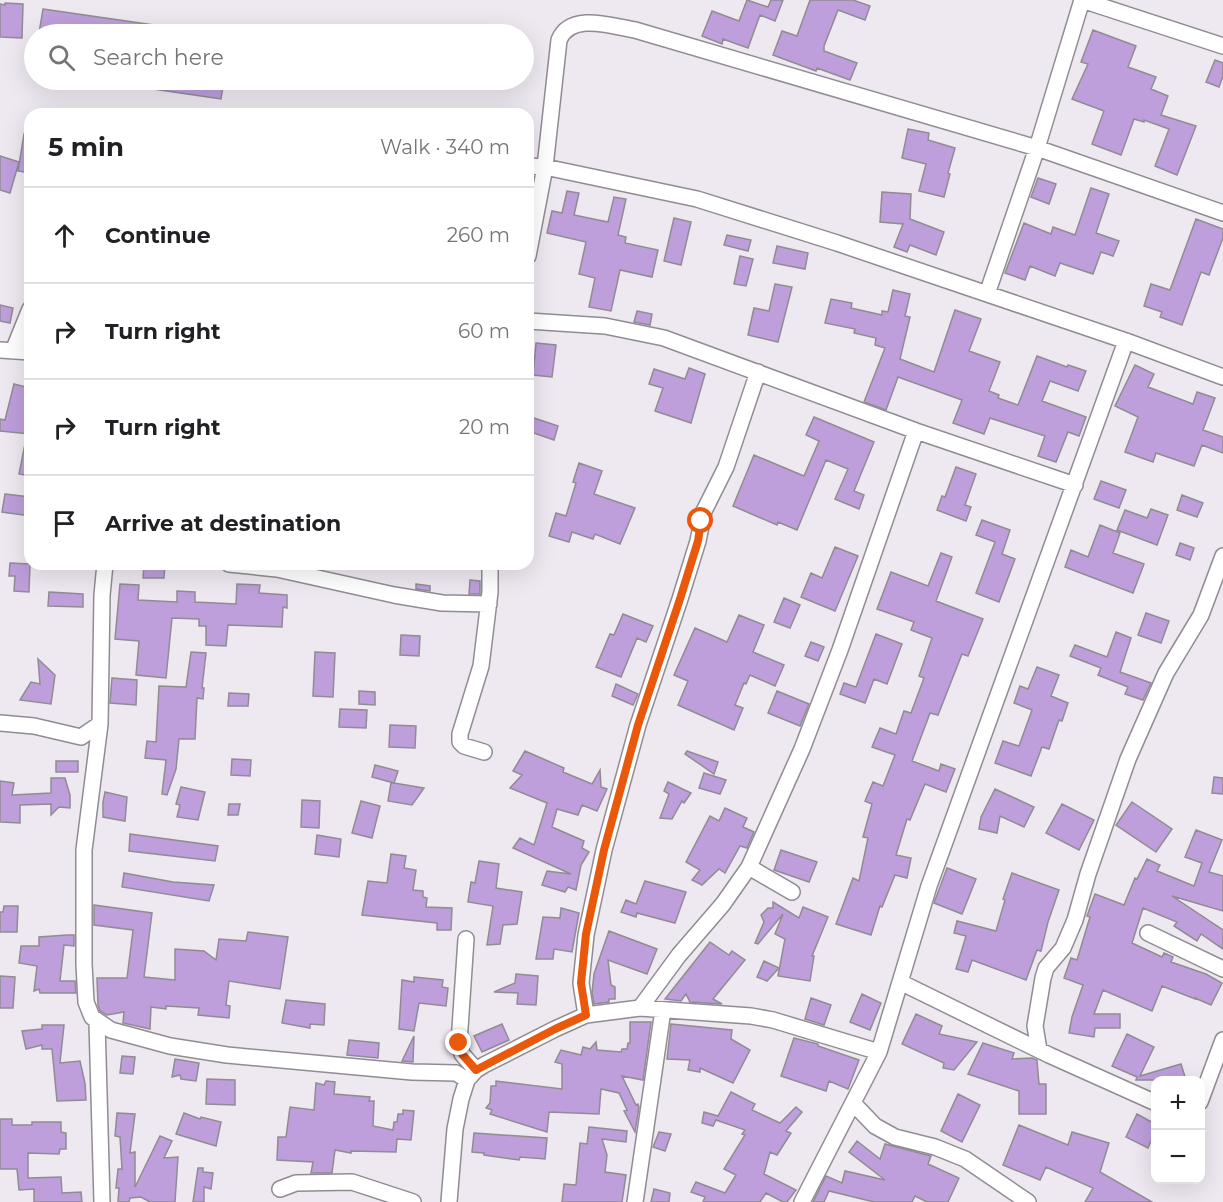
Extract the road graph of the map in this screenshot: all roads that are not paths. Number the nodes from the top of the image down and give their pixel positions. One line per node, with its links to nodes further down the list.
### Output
1 (1082, 0): 2 (street); 3 (street)
2 (1223, 46)
3 (1037, 148): 5 (street); 6 (street); 8 (street)
4 (534, 166): 5 (street)
5 (544, 167): 7 (street); 8 (street)
6 (1223, 213)
7 (534, 223)
8 (987, 294): 11 (street)
9 (24, 320): 12 (street)
10 (534, 321): 14 (street)
11 (1126, 341): 15 (street); 17 (street)
12 (7, 350): 13 (street)
13 (24, 351)
14 (758, 372): 16 (street); 36 (street)
15 (1223, 377)
16 (916, 431): 17 (street); 28 (street)
17 (1075, 485): 33 (street)
18 (1223, 556): 38 (street)
19 (104, 570): 24 (street)
20 (290, 570): 22 (street)
21 (490, 570): 22 (street)
22 (489, 604): 26 (street)
23 (0, 723): 25 (street)
24 (100, 724): 25 (street); 27 (street)
25 (81, 737): 27 (street)
26 (484, 752)
27 (94, 771): 37 (street)
28 (749, 867): 29 (street); 34 (street)
29 (792, 892)
30 (1148, 933): 32 (street)
31 (466, 939): 43 (street)
32 (1223, 969)
33 (900, 982): 39 (street); 42 (street)
34 (640, 1008): 35 (street); 36 (street)
35 (663, 1010): 42 (street); 52 (street)
36 (586, 1015): 43 (street)
37 (97, 1022): 43 (street); 49 (street)
38 (1035, 1026): 39 (street); 41 (street)
39 (1016, 1039): 41 (street)
40 (1223, 1040): 44 (street)
41 (1039, 1050): 45 (street)
42 (879, 1052): 46 (street)
43 (472, 1075): 51 (street)
44 (1205, 1089)
45 (1151, 1101)
46 (853, 1103): 47 (street); 53 (street)
47 (1002, 1185): 54 (street); 55 (street)
48 (280, 1189): 50 (street)
49 (102, 1202)
50 (413, 1202)
51 (449, 1202)
52 (635, 1202)
53 (802, 1202)
54 (1001, 1202)
55 (1027, 1202)

